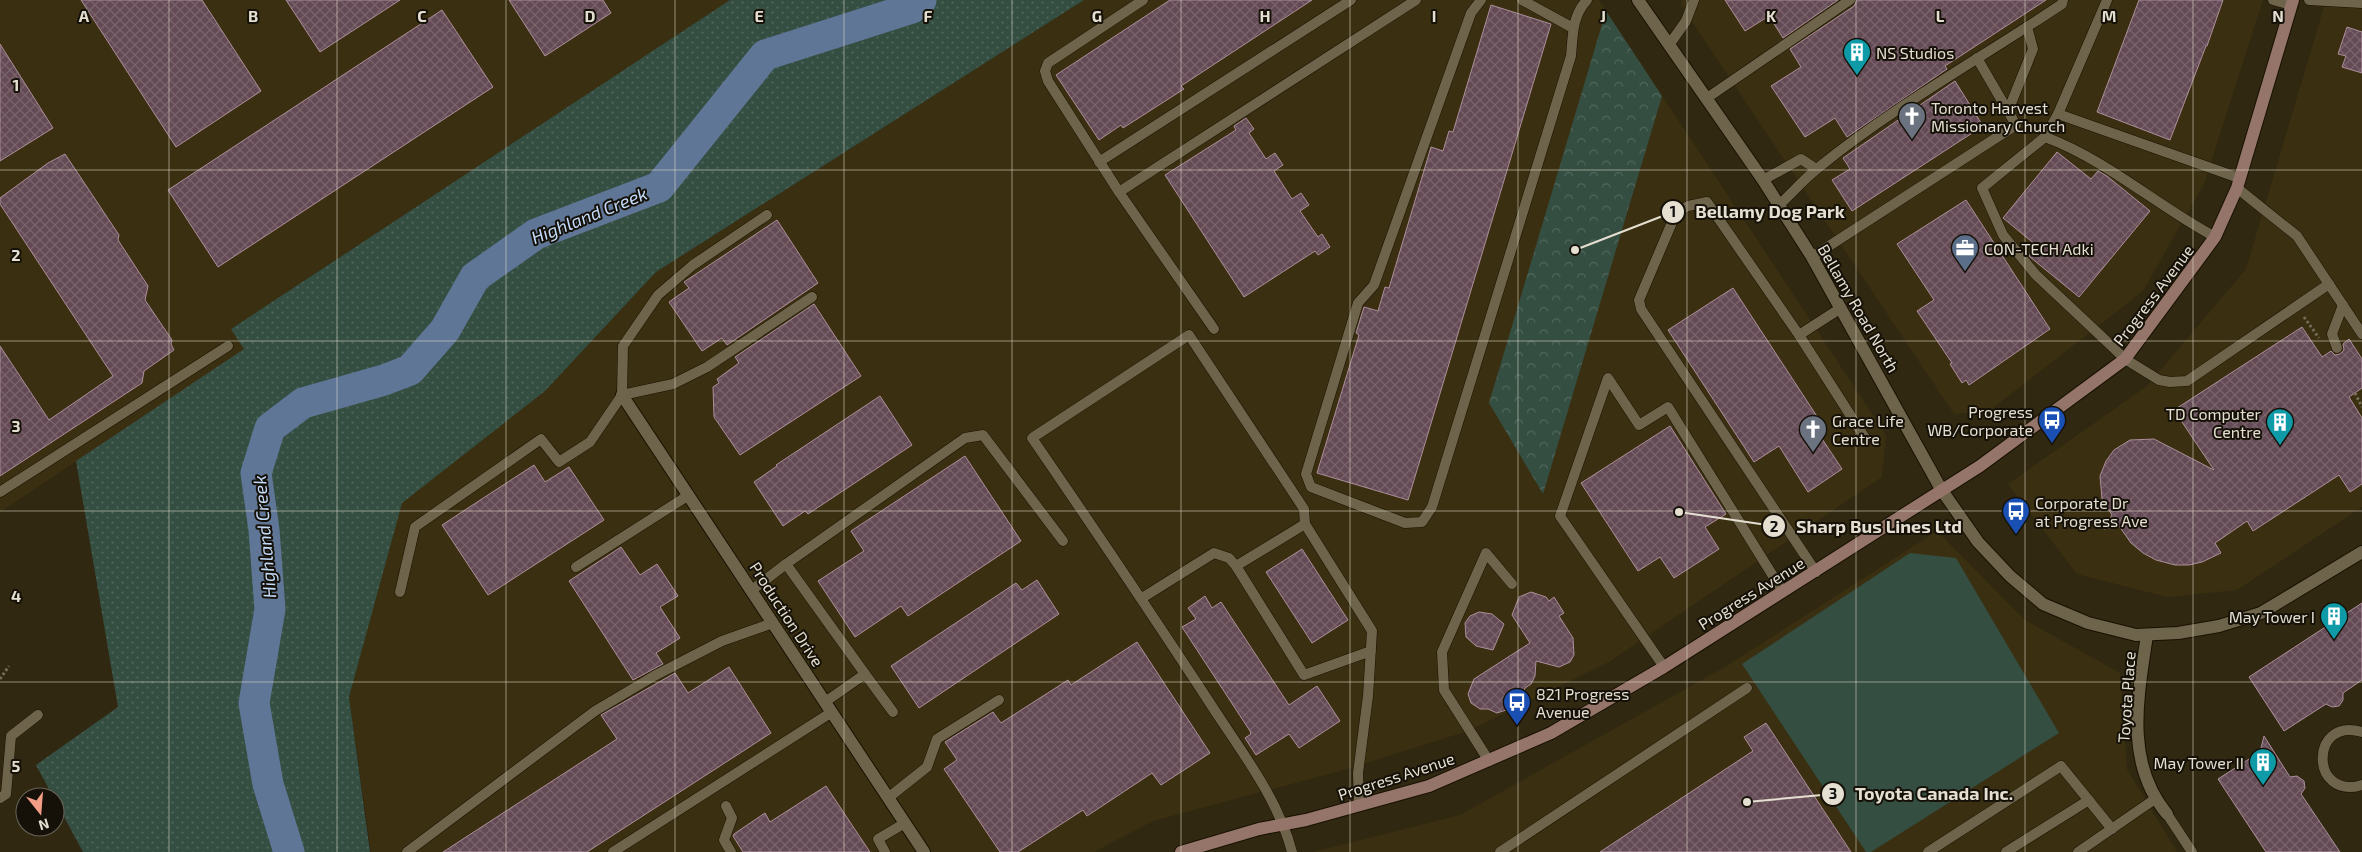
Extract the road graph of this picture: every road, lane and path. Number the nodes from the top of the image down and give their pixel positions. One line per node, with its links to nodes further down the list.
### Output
1 (1143, 0): 24 (lane)
2 (1350, 0): 24 (lane)
3 (1416, 0): 28 (lane)
4 (1481, 0): 17 (lane)
5 (1522, 0): 17 (lane)
6 (1587, 0): 17 (lane)
7 (1638, 0): 18 (street, Bellamy Road North)
8 (1694, 0): 18 (lane)
9 (1850, 0): 20 (lane)
10 (2063, 0): 16 (lane)
11 (2107, 0): 22 (lane)
12 (2273, 0): 14 (lane)
13 (2309, 0): 15 (lane)
14 (2292, 3): 27 (main road, Progress Avenue)
15 (2362, 3)
16 (2027, 27): 19 (lane); 21 (lane)
17 (1574, 28)
18 (1669, 45): 20 (street, Bellamy Road North)
19 (1977, 58): 21 (lane); 25 (lane)
20 (1707, 98): 26 (street, Bellamy Road North)
21 (2008, 111): 32 (lane)
22 (2058, 114): 23 (lane); 27 (lane)
23 (2045, 137): 31 (lane); 42 (lane)
24 (1099, 162): 28 (lane)
25 (1816, 170): 26 (lane); 29 (lane)
26 (1763, 180): 29 (street, Bellamy Road North)
27 (2238, 183): 31 (main road, Progress Avenue); 33 (lane)
28 (1119, 192): 37 (lane)
29 (1779, 205): 32 (street, Bellamy Road North)
30 (767, 216): 44 (lane)
31 (2215, 237): 42 (main road, Progress Avenue)
32 (1812, 257): 36 (street, Bellamy Road North)
33 (2329, 284): 35 (lane); 42 (lane)
34 (812, 297): 44 (lane)
35 (2343, 305): 38 (lane); 41 (lane)
36 (1841, 308): 39 (lane); 47 (street, Bellamy Road North)
37 (1214, 329)
38 (2362, 334)
39 (1799, 335): 46 (lane); 56 (lane)
40 (228, 346): 48 (lane)
41 (2337, 348)
42 (2125, 359): 47 (main road, Progress Avenue)
43 (2355, 393): 45 (path)
44 (622, 395): 49 (street, Production Drive); 59 (lane)
45 (2362, 407)
46 (1865, 438)
47 (1941, 489): 56 (main road, Progress Avenue); 63 (street, Bellamy Road North)
48 (0, 492)
49 (689, 494): 55 (lane); 58 (street, Production Drive)
50 (1306, 524): 54 (lane); 61 (lane); 64 (lane)
51 (1063, 541): 53 (lane)
52 (2362, 552): 63 (street)
53 (786, 564): 58 (lane); 67 (lane)
54 (1236, 566): 61 (lane); 64 (lane)
55 (576, 567)
56 (1816, 572): 60 (main road, Progress Avenue)
57 (1512, 584): 75 (lane)
58 (752, 590): 62 (street, Production Drive)
59 (400, 592)
60 (1783, 592): 66 (main road, Progress Avenue); 66 (lane)
61 (1142, 598): 85 (lane)
62 (773, 623): 71 (street, Production Drive); 88 (lane)
63 (2147, 636): 79 (street, Toyota Place)
64 (1371, 651): 82 (lane)
65 (9, 666): 68 (path)
66 (1664, 667): 75 (main road, Progress Avenue)
67 (865, 674): 71 (lane); 72 (lane)
68 (0, 679)
69 (1747, 688): 94 (lane)
70 (999, 700): 78 (lane)
71 (829, 707): 78 (street, Production Drive); 89 (lane)
72 (893, 712)
73 (38, 715): 77 (lane)
74 (2362, 732): 76 (lane)
75 (1489, 761): 82 (main road, Progress Avenue)
76 (2362, 785)
77 (0, 798)
78 (888, 798): 84 (street, Production Drive)
79 (2155, 799): 83 (street, Toyota Place); 86 (lane)
80 (2088, 800): 86 (lane); 95 (lane); 96 (lane)
81 (726, 806): 90 (lane)
82 (1359, 806): 85 (main road, Progress Avenue)
83 (2167, 814): 98 (lane)
84 (905, 823): 91 (lane); 92 (street, Production Drive)
85 (1283, 824): 87 (main road, Progress Avenue); 93 (lane)
86 (2112, 829): 97 (lane)
87 (1185, 851)
88 (407, 852)
89 (613, 852)
90 (731, 852)
91 (885, 852)
92 (924, 852)
93 (1292, 852)
94 (1500, 852)
95 (1928, 852)
96 (2006, 852)
97 (2078, 852)
98 (2192, 852)

